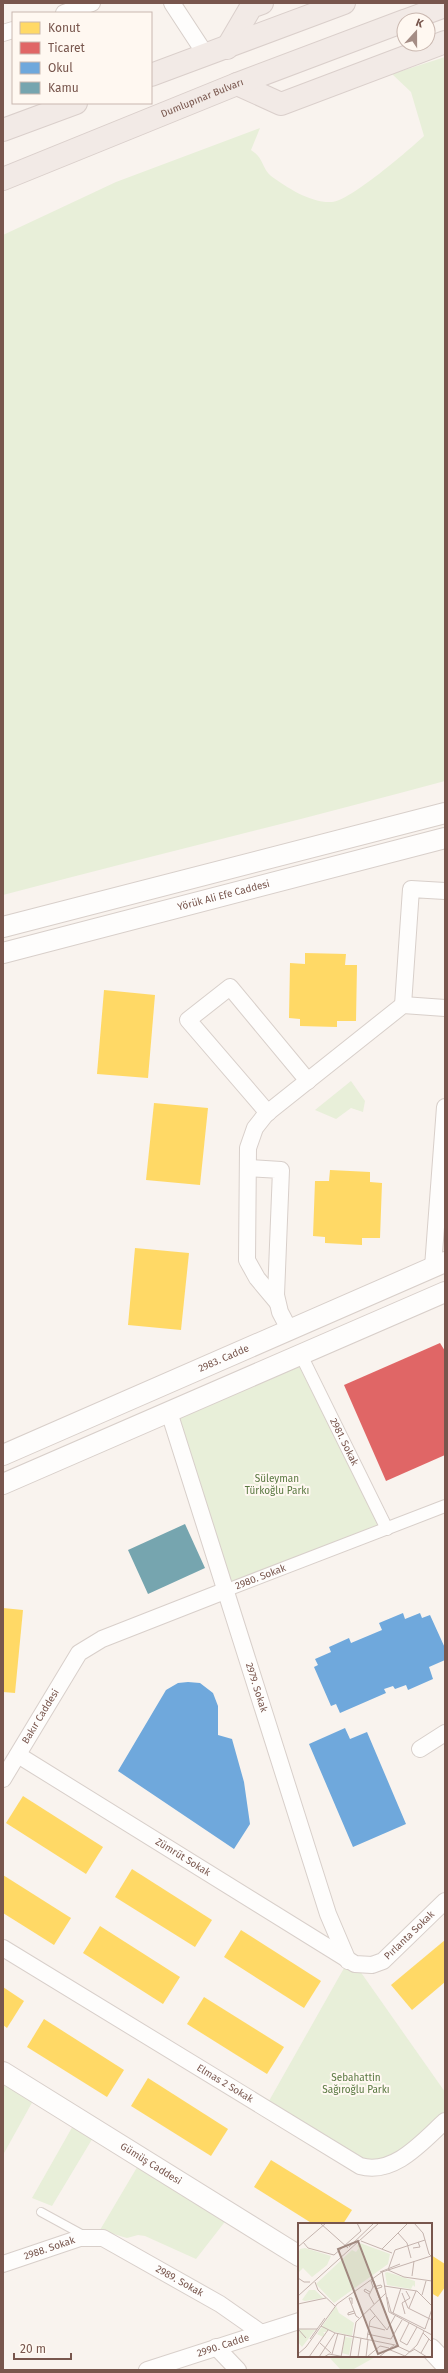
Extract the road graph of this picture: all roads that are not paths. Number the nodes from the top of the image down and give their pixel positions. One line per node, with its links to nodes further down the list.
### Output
1 (92, 3): 6 (street)
2 (172, 3): 11 (street)
3 (262, 3): 10 (highway)
4 (344, 3): 10 (highway)
5 (445, 6): 7 (highway)
6 (67, 12)
7 (429, 12)
8 (396, 24): 13 (highway, Dumlupınar Bulvarı)
9 (445, 42): 13 (highway)
10 (227, 48): 11 (highway)
11 (206, 55): 12 (highway)
12 (152, 76)
13 (237, 84): 16 (highway, Dumlupınar Bulvarı)
14 (73, 104): 15 (highway)
15 (3, 130)
16 (3, 179)
17 (445, 813): 20 (street)
18 (445, 838): 21 (street, Yörük Ali Efe Caddesi)
19 (445, 891): 22 (street)
20 (3, 927)
21 (3, 953)
22 (403, 1005): 23 (street); 24 (street)
23 (445, 1008)
24 (308, 1081): 26 (street); 26 (street)
25 (445, 1108): 28 (street)
26 (268, 1113): 27 (street)
27 (248, 1168): 30 (street); 30 (street)
28 (439, 1264): 31 (street, 2983. Cadde)
29 (445, 1292): 32 (street)
30 (277, 1302): 31 (street)
31 (290, 1331): 32 (street); 34 (street, 2983. Cadde)
32 (301, 1355): 33 (street); 37 (street, 2981. Sokak)
33 (169, 1412): 35 (street); 38 (street, 2979. Sokak)
34 (3, 1455)
35 (3, 1484)
36 (445, 1506): 37 (street, 2980. Sokak)
37 (386, 1528): 38 (street, 2980. Sokak)
38 (227, 1590): 39 (street, 2980. Sokak); 46 (street, 2979. Sokak)
39 (79, 1653): 42 (street, Bakır Caddesi)
40 (445, 1733): 41 (street)
41 (420, 1749)
42 (18, 1755): 43 (street, Bakır Caddesi); 46 (street, Zümrüt Sokak)
43 (3, 1780)
44 (445, 1902): 46 (street, Pırlanta Sokak)
45 (3, 1948): 48 (street, Elmas 2 Sokak)
46 (348, 1961)
47 (3, 2072): 51 (street, Gümüş Caddesi)
48 (444, 2125)
49 (41, 2212): 50 (lane)
50 (92, 2237): 52 (street, 2988. Sokak); 54 (street, 2989. Sokak)
51 (298, 2255)
52 (3, 2264)
53 (298, 2321): 54 (street, 2990. Cadde)
54 (260, 2332): 55 (street, 2990. Cadde)
55 (216, 2347): 58 (street, 2990. Cadde); 59 (street)
56 (432, 2350): 57 (street)
57 (445, 2364)
58 (147, 2370)
59 (238, 2370)

